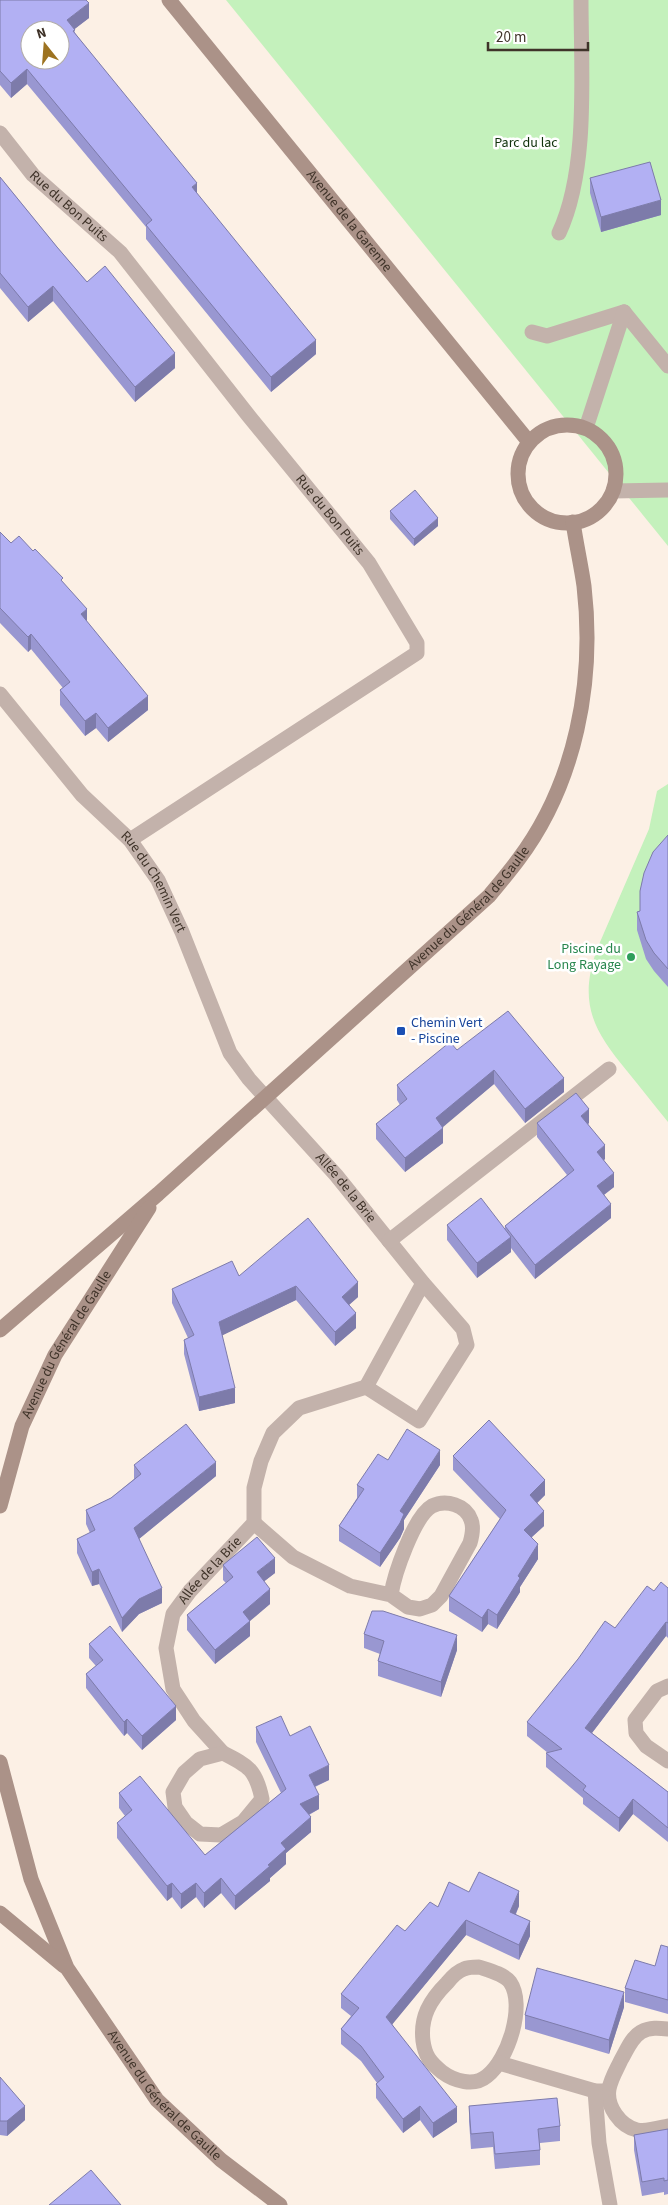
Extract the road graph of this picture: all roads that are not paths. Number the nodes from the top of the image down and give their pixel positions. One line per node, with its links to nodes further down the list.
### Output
1 (169, 0): 9 (street, Avenue de la Garenne)
2 (581, 0): 4 (street)
3 (0, 132): 14 (street, Rue du Bon Puits)
4 (559, 233)
5 (624, 312): 6 (street); 7 (street); 8 (street)
6 (532, 332)
7 (668, 366)
8 (586, 428): 9 (street); 11 (street)
9 (529, 442): 12 (street)
10 (665, 490): 11 (street)
11 (612, 491): 12 (street)
12 (573, 522): 16 (street, Avenue du Général de Gaulle)
13 (0, 694): 14 (street, Rue du Chemin Vert)
14 (130, 840): 16 (street, Rue du Chemin Vert)
15 (609, 1069): 18 (street)
16 (266, 1096): 17 (street, Avenue du Général de Gaulle); 18 (street, Allée de la Brie)
17 (158, 1194): 20 (street, Avenue du Général de Gaulle); 22 (street, Avenue du Général de Gaulle)
18 (389, 1241): 19 (street, Allée de la Brie)
19 (423, 1283): 21 (street); 21 (street, Allée de la Brie)
20 (0, 1330)
21 (366, 1387): 23 (street)
22 (0, 1506)
23 (254, 1523): 24 (street); 26 (street, Allée de la Brie)
24 (390, 1595): 24 (street)
25 (668, 1686): 27 (street)
26 (223, 1753): 26 (street, Allée de la Brie)
27 (668, 1761)
28 (0, 1762): 30 (street, Avenue du Général de Gaulle)
29 (0, 1913): 30 (street, Avenue du Général de Gaulle)
30 (67, 1968): 35 (street, Avenue du Général de Gaulle)
31 (668, 2029): 33 (street)
32 (499, 2063): 32 (street); 33 (street)
33 (602, 2091): 34 (street); 36 (street)
34 (668, 2126)
35 (280, 2205)
36 (610, 2205)

